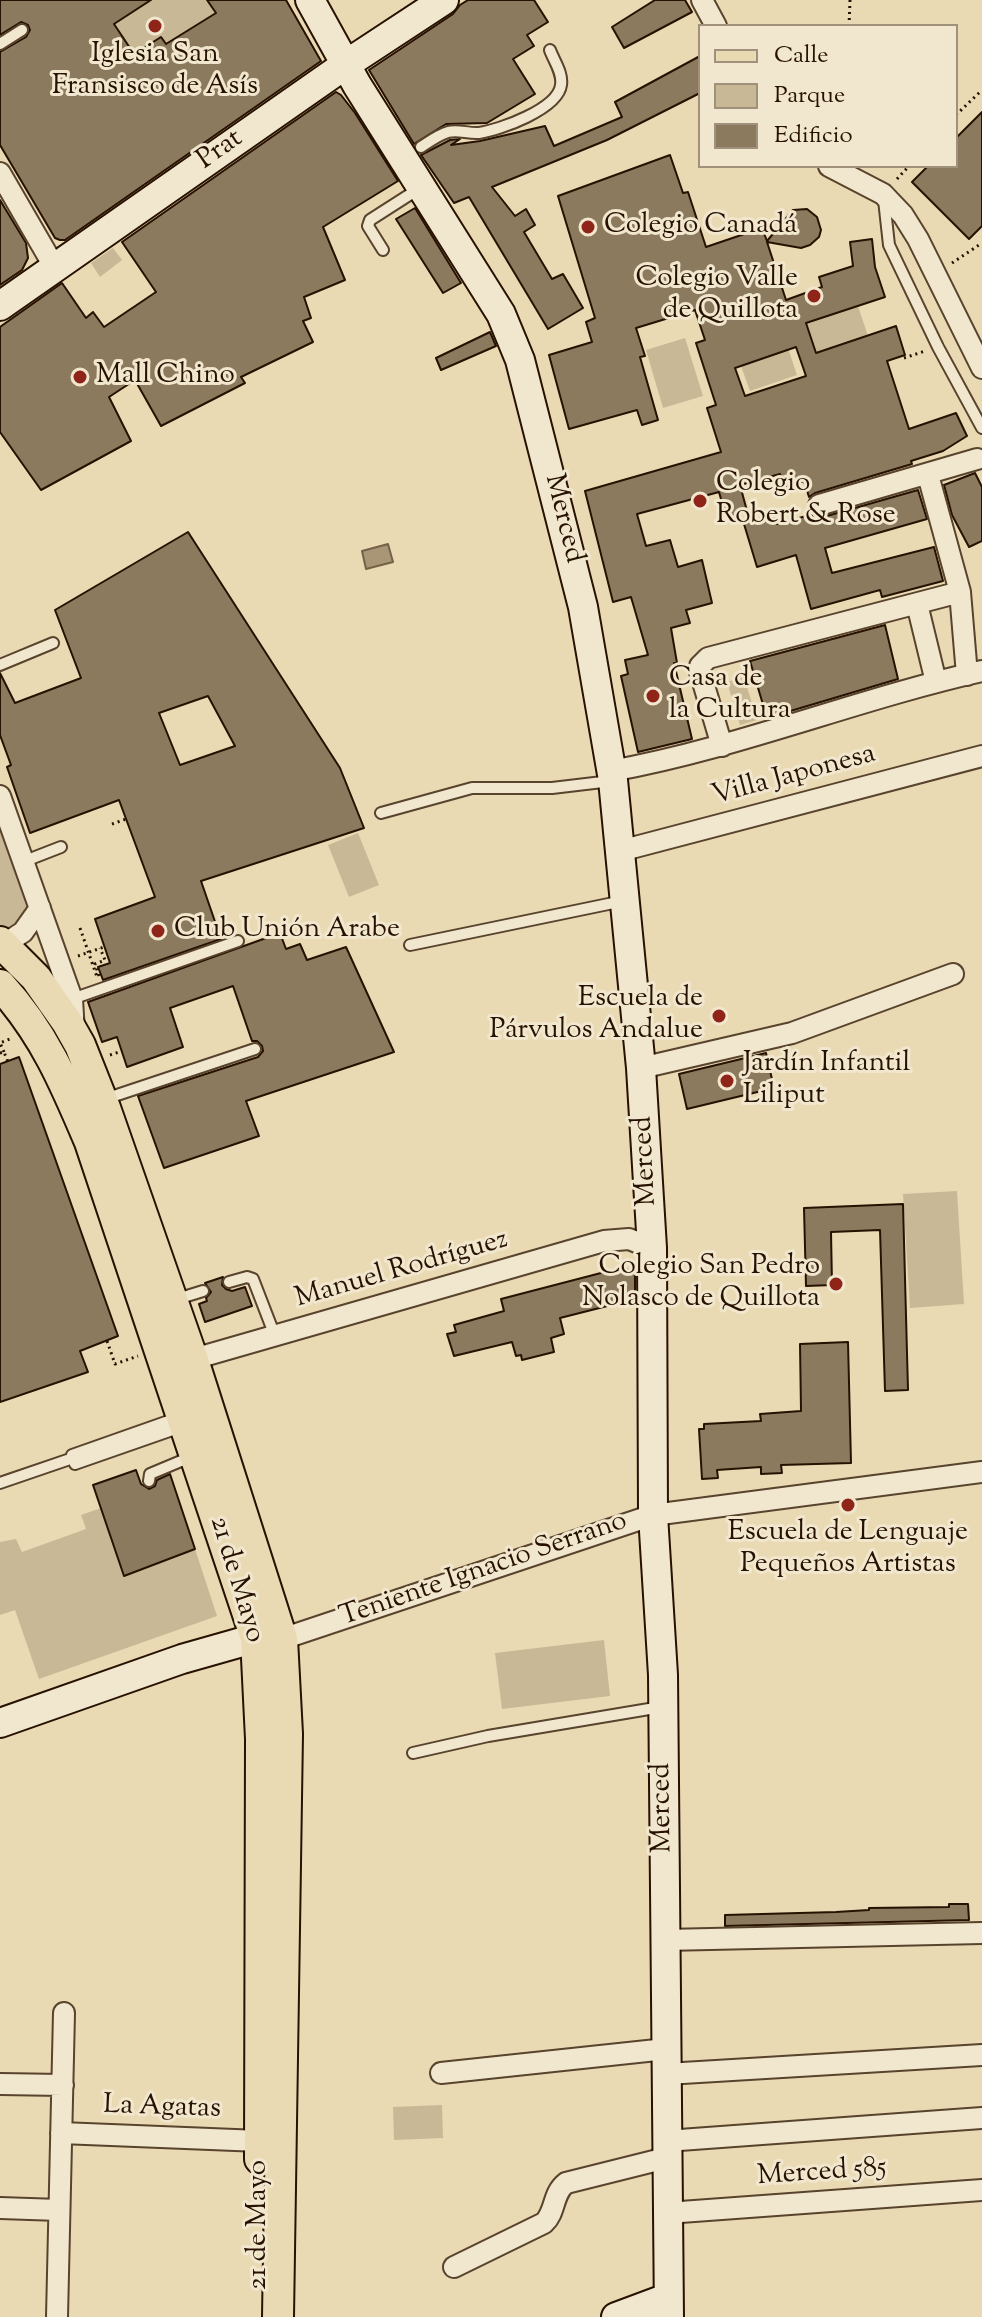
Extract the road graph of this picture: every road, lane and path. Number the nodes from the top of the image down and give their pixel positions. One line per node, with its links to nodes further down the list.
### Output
1 (310, 0): 10 (main road, Merced)
2 (444, 0): 10 (main road, Prat)
3 (702, 0): 5 (street)
4 (850, 0): 6 (path)
5 (715, 24)
6 (849, 24)
7 (22, 30): 8 (lane)
8 (0, 44)
9 (550, 50): 13 (lane)
10 (345, 65): 13 (main road, Merced); 20 (main road, Prat)
11 (982, 90): 12 (path)
12 (958, 113)
13 (414, 152): 16 (main road, Merced)
14 (833, 168): 17 (street)
15 (0, 173): 20 (street)
16 (421, 188): 19 (lane); 38 (main road, Merced)
17 (883, 194): 21 (street); 26 (lane)
18 (982, 243): 21 (path)
19 (383, 250)
20 (55, 268): 22 (main road, Prat)
21 (935, 274): 25 (street)
22 (0, 306)
23 (929, 350): 24 (path)
24 (904, 358)
25 (982, 368)
26 (982, 428)
27 (977, 459): 28 (street)
28 (928, 475): 29 (street); 30 (street)
29 (819, 505)
30 (960, 592): 31 (street); 34 (street)
31 (917, 604): 35 (street); 36 (street)
32 (53, 643): 33 (lane)
33 (0, 665)
34 (974, 673): 35 (street)
35 (936, 682): 36 (street)
36 (722, 746): 38 (street)
37 (982, 756): 44 (street, Villa Japonesa)
38 (612, 776): 40 (lane); 44 (main road, Merced)
39 (0, 796): 45 (street, 21 de Mayo)
40 (381, 813)
41 (126, 819): 42 (path)
42 (112, 824)
43 (61, 847): 45 (lane)
44 (620, 851): 46 (main road, Merced)
45 (25, 861): 47 (street, 21 de Mayo)
46 (625, 901): 51 (lane); 64 (main road, Merced)
47 (40, 908): 50 (street, 21 de Mayo); 57 (street, 21 de Mayo)
48 (80, 928): 52 (path)
49 (238, 941): 55 (lane)
50 (2, 943): 58 (main road, 21 de Mayo)
51 (410, 945)
52 (88, 952): 53 (path); 55 (path); 55 (path)
53 (73, 958)
54 (953, 974): 64 (street)
55 (101, 984): 57 (lane)
56 (0, 985): 72 (main road, 21 de Mayo)
57 (72, 999): 58 (street, 21 de Mayo)
58 (75, 1034): 65 (main road, 21 de Mayo)
59 (255, 1049): 65 (lane)
60 (122, 1051): 62 (path)
61 (0, 1053): 63 (path)
62 (107, 1056)
63 (8, 1062)
64 (641, 1068): 66 (main road, Merced)
65 (102, 1100): 69 (main road, 21 de Mayo)
66 (652, 1248): 70 (street, Manuel Rodríguez); 78 (main road, Merced)
67 (229, 1282): 70 (lane)
68 (203, 1291): 69 (lane)
69 (172, 1300): 72 (main road, 21 de Mayo)
70 (276, 1338): 72 (street, Manuel Rodríguez)
71 (107, 1341): 72 (path)
72 (173, 1358): 73 (main road, 21 de Mayo); 79 (main road, 21 de Mayo)
73 (184, 1421): 74 (main road, 21 de Mayo); 77 (lane)
74 (196, 1455): 76 (lane); 79 (main road, 21 de Mayo)
75 (982, 1472): 78 (street, Teniente Ignacio Serrano)
76 (149, 1481)
77 (0, 1483)
78 (653, 1515): 79 (street, Teniente Ignacio Serrano); 80 (main road, Merced)
79 (269, 1638): 81 (main road, Teniente Ignacio Serrano); 93 (main road, 21 de Mayo); 103 (main road, 21 de Mayo)
80 (663, 1706): 82 (lane); 84 (main road, Merced)
81 (0, 1723)
82 (413, 1753)
83 (982, 1933): 84 (street)
84 (665, 1940): 87 (main road, Merced)
85 (64, 2013): 90 (street, La Agatas)
86 (982, 2055): 87 (street)
87 (666, 2062): 88 (street); 94 (main road, Merced)
88 (441, 2073)
89 (0, 2084): 90 (street, La Agatas)
90 (63, 2085): 92 (street, La Agatas)
91 (982, 2118): 94 (street)
92 (61, 2133): 93 (street, La Agatas); 97 (street, La Agatas)
93 (260, 2141): 102 (main road, 21 de Mayo)
94 (666, 2150): 98 (main road, Merced); 99 (street)
95 (982, 2190): 98 (street, Merced 585)
96 (0, 2208): 97 (street)
97 (59, 2210): 101 (street, La Agatas)
98 (667, 2213): 100 (main road, Merced)
99 (454, 2267)
100 (668, 2308): 104 (main road)
101 (57, 2317)
102 (260, 2317)
103 (278, 2317)
104 (616, 2317)

